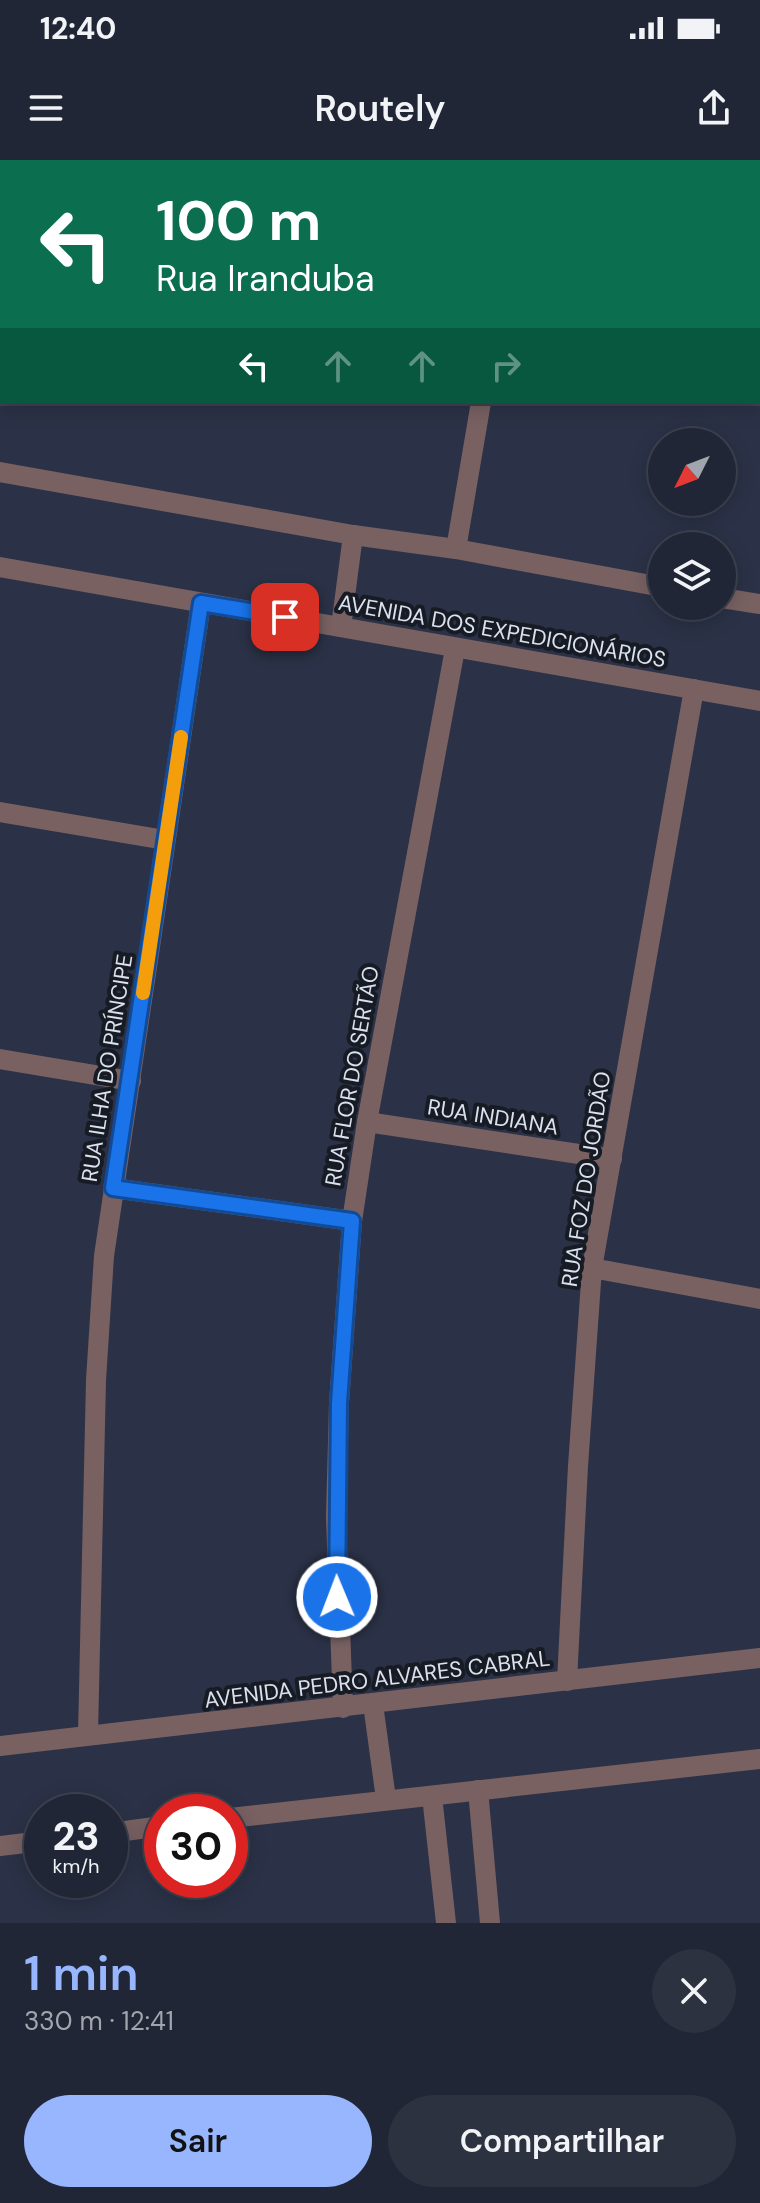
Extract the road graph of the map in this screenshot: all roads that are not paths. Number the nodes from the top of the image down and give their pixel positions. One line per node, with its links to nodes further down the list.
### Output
1 (481, 404): 4 (street)
2 (0, 472): 3 (street)
3 (353, 535): 4 (street); 10 (street)
4 (456, 549): 6 (street)
5 (0, 567): 8 (street, AVENIDA DOS EXPEDICIONÁRIOS)
6 (648, 584)
7 (736, 600): 9 (street)
8 (201, 603): 10 (street, AVENIDA DOS EXPEDICIONÁRIOS); 15 (street, RUA ILHA DO PRÍNCIPE)
9 (760, 604)
10 (341, 627): 11 (street, AVENIDA DOS EXPEDICIONÁRIOS)
11 (455, 649): 12 (street, AVENIDA DOS EXPEDICIONÁRIOS); 18 (street, RUA FLOR DO SERTÃO)
12 (694, 689): 13 (street, AVENIDA DOS EXPEDICIONÁRIOS); 19 (street, RUA FOZ DO JORDÃO)
13 (760, 701)
14 (0, 812): 15 (street)
15 (165, 840): 17 (street, RUA ILHA DO PRÍNCIPE)
16 (0, 1059): 17 (street)
17 (131, 1081): 20 (street, RUA ILHA DO PRÍNCIPE)
18 (367, 1122): 19 (street, RUA INDIANA); 21 (street, RUA FLOR DO SERTÃO)
19 (612, 1159): 22 (street, RUA FOZ DO JORDÃO)
20 (113, 1188): 21 (street); 28 (street, RUA ILHA DO PRÍNCIPE)
21 (352, 1221): 27 (street, RUA FLOR DO SERTÃO)
22 (592, 1268): 23 (street); 25 (street, RUA FOZ DO JORDÃO)
23 (760, 1299)
24 (760, 1658): 25 (street, AVENIDA PEDRO ALVARES CABRAL)
25 (567, 1681): 26 (street, AVENIDA PEDRO ALVARES CABRAL)
26 (373, 1704): 27 (street, AVENIDA PEDRO ALVARES CABRAL); 33 (street)
27 (343, 1708): 28 (street, AVENIDA PEDRO ALVARES CABRAL)
28 (88, 1734): 29 (street, AVENIDA PEDRO ALVARES CABRAL)
29 (0, 1746)
30 (760, 1759): 31 (street)
31 (478, 1790): 32 (street); 38 (street)
32 (432, 1796): 33 (street); 37 (street)
33 (386, 1799): 34 (street)
34 (248, 1816)
35 (24, 1843): 36 (street)
36 (0, 1846)
37 (446, 1923)
38 (490, 1923)

